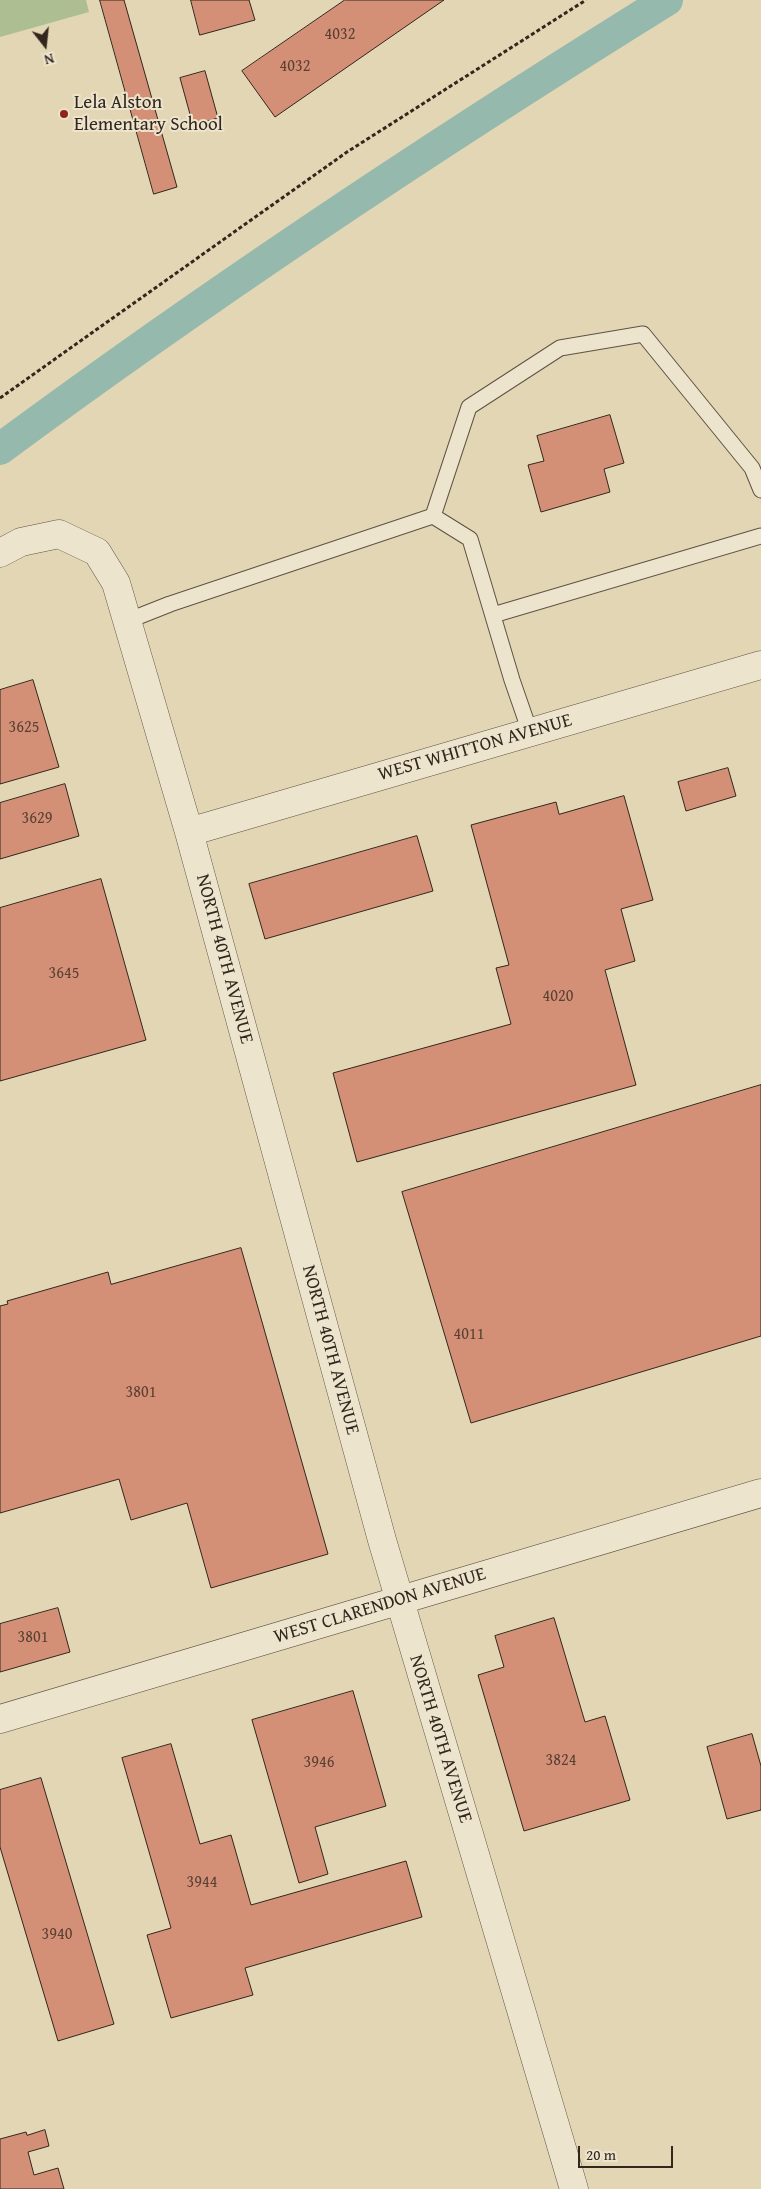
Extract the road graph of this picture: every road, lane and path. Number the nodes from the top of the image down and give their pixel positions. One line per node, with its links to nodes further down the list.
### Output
1 (586, 0): 2 (path)
2 (0, 398)
3 (761, 490): 4 (lane)
4 (433, 516): 7 (lane); 8 (lane)
5 (761, 536): 7 (lane)
6 (0, 553): 8 (street, NORTH 40TH AVENUE)
7 (493, 615): 10 (lane)
8 (127, 621): 11 (street, NORTH 40TH AVENUE)
9 (761, 665): 10 (street, WEST WHITTON AVENUE)
10 (530, 732): 11 (street, WEST WHITTON AVENUE)
11 (189, 832): 13 (street, NORTH 40TH AVENUE)
12 (761, 1493): 13 (street, WEST CLARENDON AVENUE)
13 (399, 1600): 14 (street, WEST CLARENDON AVENUE); 15 (street, NORTH 40TH AVENUE)
14 (0, 1719)
15 (574, 2189)

